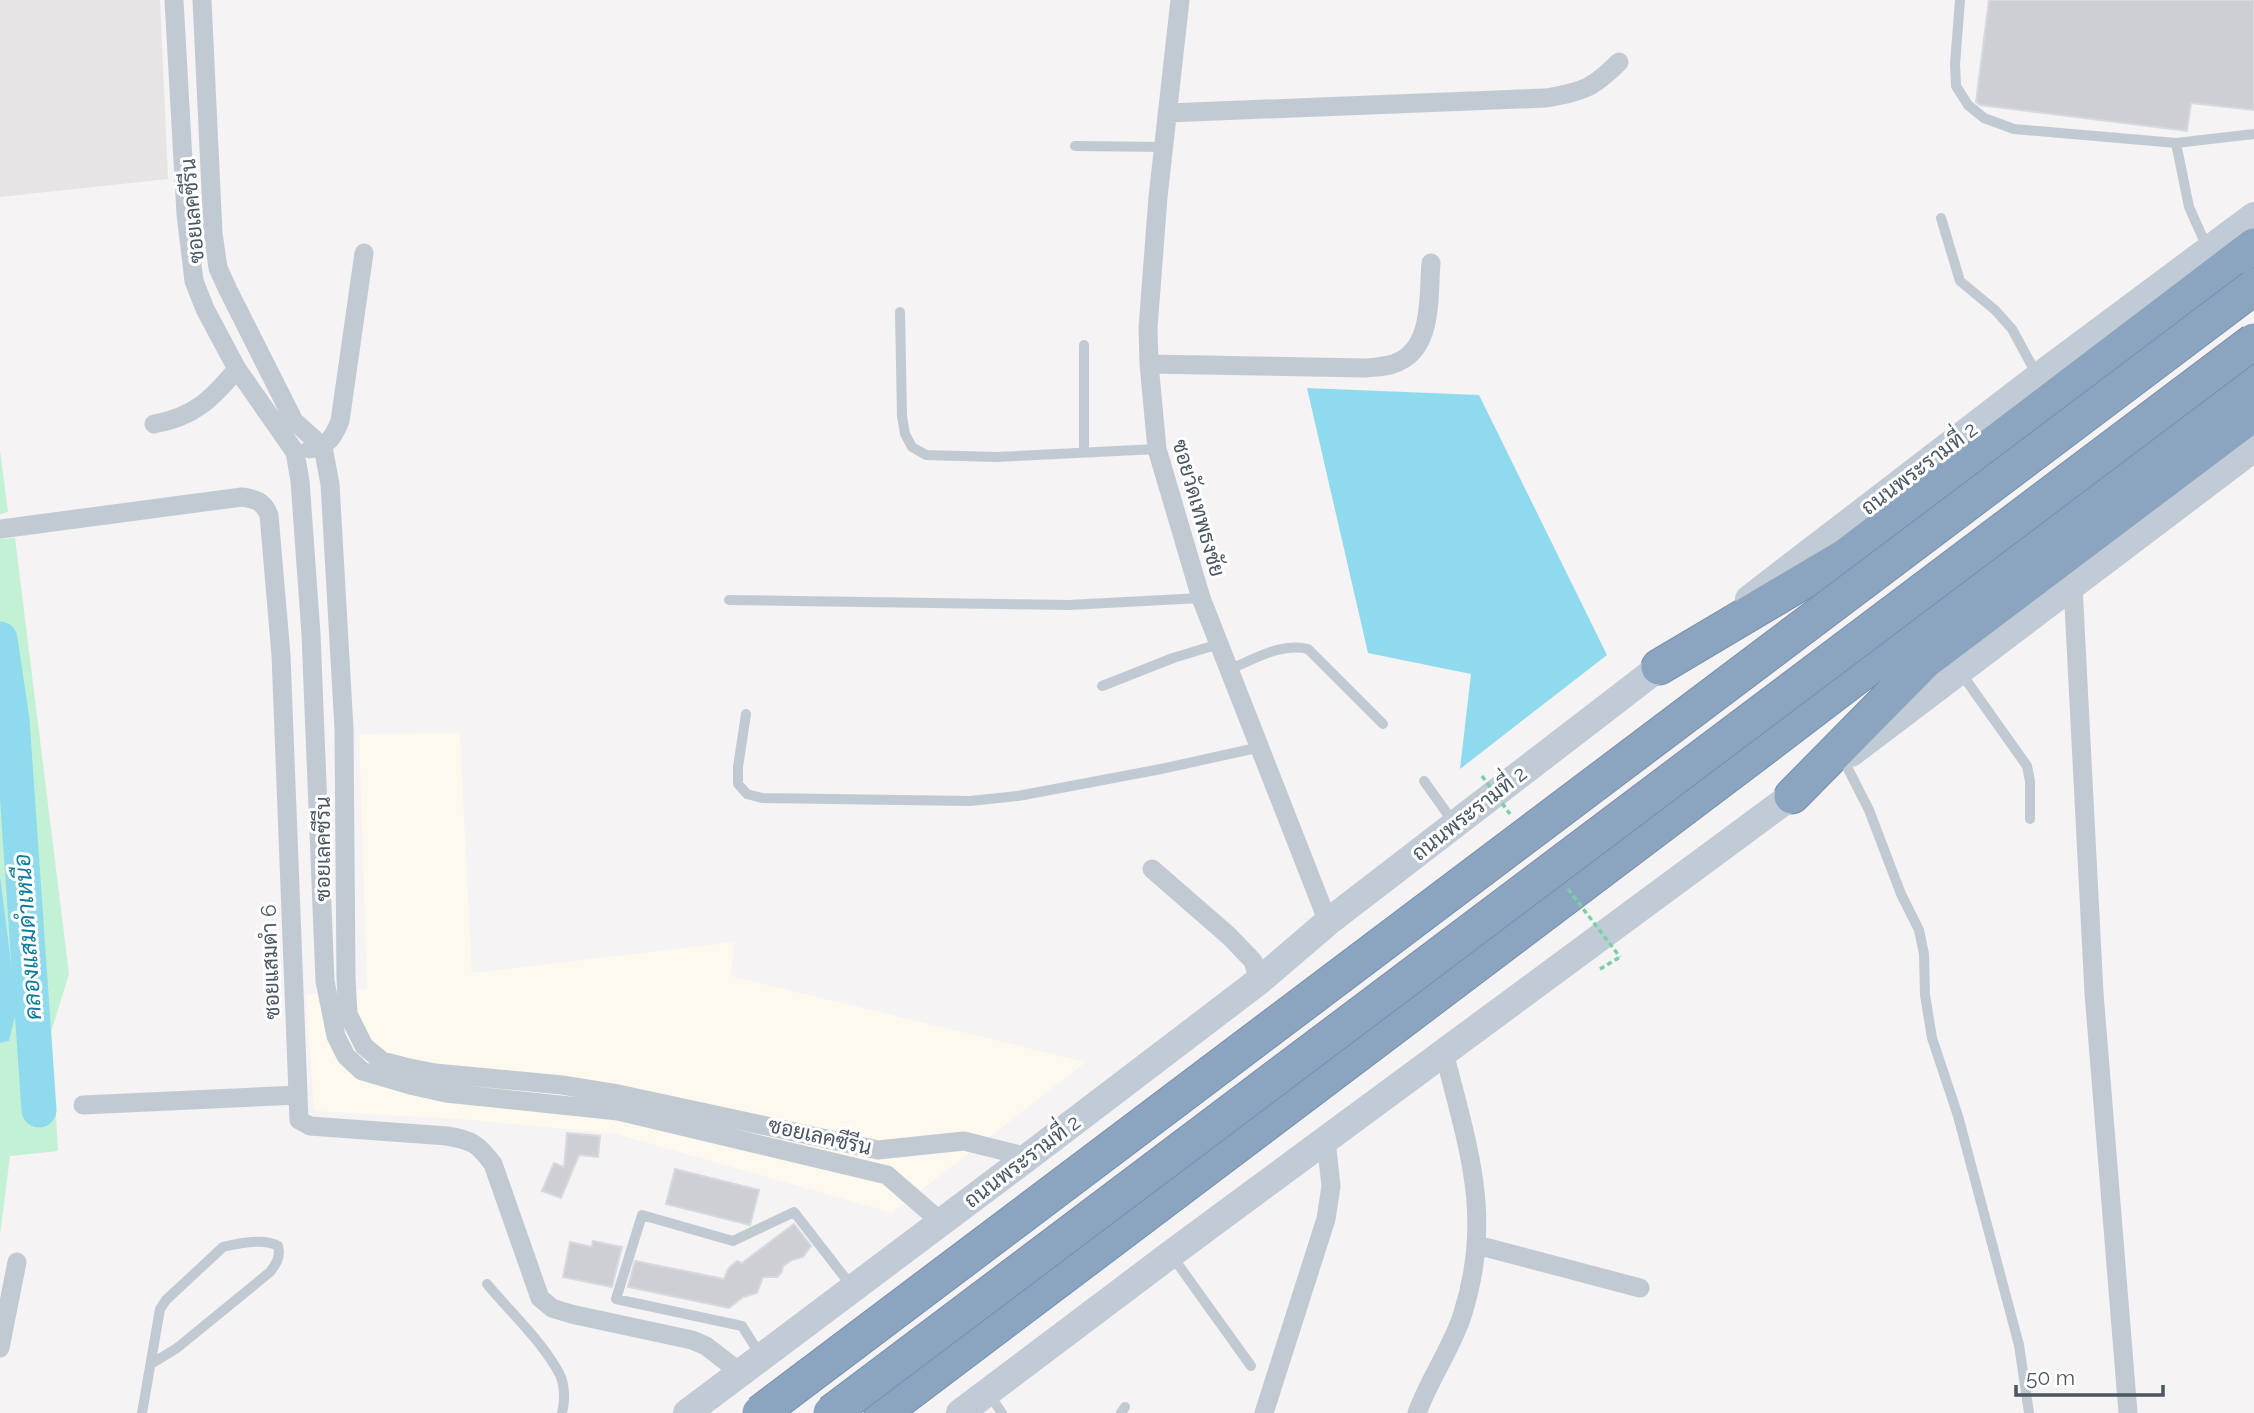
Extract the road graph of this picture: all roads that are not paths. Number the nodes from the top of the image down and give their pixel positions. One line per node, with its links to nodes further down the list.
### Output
1 (174, 0): 7 (street, ซอยเลคซีรีน)
2 (202, 0): 6 (street, ซอยเลคซีรีน)
3 (1180, 0): 8 (street, ซอยวัดเทพธงชัย)
4 (1960, 0): 10 (lane)
5 (1619, 62): 8 (street)
6 (206, 77): 7 (street); 30 (street, ซอยเลคซีรีน)
7 (179, 80): 25 (street, ซอยเลคซีรีน)
8 (1167, 113): 12 (street, ซอยวัดเทพธงชัย)
9 (2254, 134): 10 (lane)
10 (2176, 142): 16 (lane)
11 (1075, 146): 12 (lane)
12 (1164, 147): 24 (street, ซอยวัดเทพธงชัย)
13 (2254, 216): 16 (main road, ถนนพระรามที่ 2)
14 (1941, 218): 27 (lane)
15 (2254, 246): 35 (highway)
16 (2208, 250): 27 (main road, ถนนพระรามที่ 2)
17 (364, 253): 30 (street)
18 (1431, 263): 24 (street)
19 (2254, 287): 81 (highway, bridge)
20 (2254, 296): 45 (highway)
21 (900, 312): 33 (lane)
22 (2254, 341): 82 (highway, bridge)
23 (1084, 345): 33 (lane)
24 (1149, 364): 31 (street, ซอยวัดเทพธงชัย)
25 (237, 369): 28 (street); 32 (street, ซอยเลคซีรีน)
26 (2254, 374): 49 (highway)
27 (2038, 377): 41 (main road, ถนนพระรามที่ 2)
28 (154, 424)
29 (2246, 431): 36 (main road); 40 (highway)
30 (323, 447): 32 (street); 57 (street, ซอยเลคซีรีน)
31 (1157, 449): 33 (lane); 37 (street, ซอยวัดเทพธงชัย)
32 (295, 452): 58 (street, ซอยเลคซีรีน)
33 (1084, 453)
34 (0, 529): 61 (street, ซอยแสมดำ 6)
35 (1846, 556): 41 (highway); 45 (highway)
36 (2073, 586): 43 (main road); 88 (street)
37 (1201, 598): 38 (lane); 39 (street, ซอยวัดเทพธงชัย)
38 (729, 600)
39 (1219, 644): 42 (street, ซอยวัดเทพธงชัย); 44 (lane)
40 (1924, 661): 49 (highway); 52 (highway)
41 (1659, 667): 54 (main road, ถนนพระรามที่ 2)
42 (1230, 669): 47 (lane); 48 (street, ซอยวัดเทพธงชัย)
43 (1960, 672): 50 (main road); 53 (lane)
44 (1102, 686)
45 (1723, 695): 81 (highway)
46 (746, 714): 48 (lane)
47 (1383, 724)
48 (1261, 747): 56 (street, ซอยวัดเทพธงชัย)
49 (1762, 749): 83 (highway)
50 (1843, 759): 52 (main road); 87 (lane)
51 (1424, 781): 54 (lane)
52 (1792, 796): 60 (main road)
53 (2030, 820)
54 (1454, 824): 56 (main road, ถนนพระรามที่ 2)
55 (1152, 869): 59 (street)
56 (1328, 922): 59 (main road, ถนนพระรามที่ 2)
57 (346, 978): 58 (street); 62 (street, ซอยเลคซีรีน)
58 (324, 981): 62 (street, ซอยเลคซีรีน)
59 (1259, 981): 65 (main road, ถนนพระรามที่ 2)
60 (1444, 1052): 64 (main road); 67 (street)
61 (298, 1095): 63 (street); 75 (street, ซอยแสมดำ 6)
62 (618, 1102): 65 (street, ซอยเลคซีรีน); 66 (street, ซอยเลคซีรีน)
63 (83, 1105)
64 (1326, 1140): 68 (main road); 85 (street)
65 (1028, 1157): 66 (main road, ถนนพระรามที่ 2)
66 (941, 1222): 71 (main road, ถนนพระรามที่ 2)
67 (1477, 1245): 72 (street); 86 (street)
68 (1171, 1254): 76 (lane); 77 (main road)
69 (17, 1262): 73 (street)
70 (487, 1284): 79 (lane)
71 (853, 1288): 75 (main road, ถนนพระรามที่ 2); 75 (lane)
72 (1640, 1288)
73 (0, 1348)
74 (151, 1364): 74 (lane); 78 (lane)
75 (751, 1365): 80 (main road, ถนนพระรามที่ 2)
76 (1251, 1366)
77 (994, 1403): 84 (main road)
78 (142, 1413)
79 (562, 1413)
80 (687, 1413)
81 (763, 1413)
82 (831, 1413)
83 (881, 1413)
84 (960, 1413)
85 (1264, 1413)
86 (1417, 1413)
87 (2029, 1413)
88 (2128, 1413)

